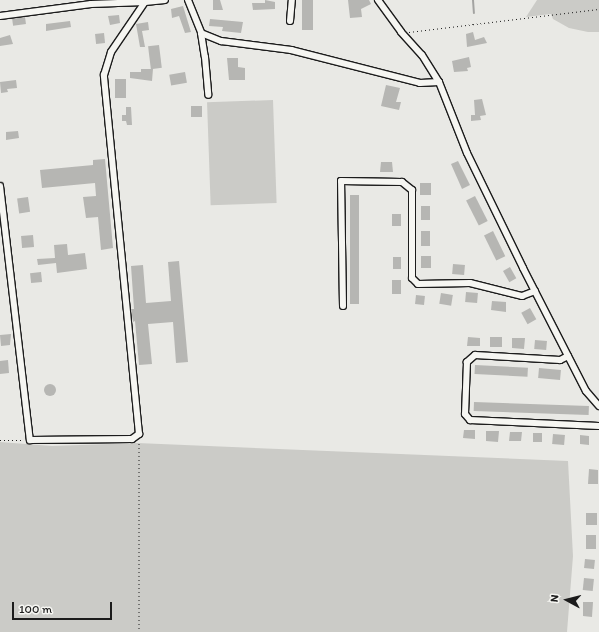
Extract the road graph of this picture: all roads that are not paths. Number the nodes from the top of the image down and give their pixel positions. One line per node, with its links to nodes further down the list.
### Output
1 (165, 0): 5 (street)
2 (188, 0): 8 (street)
3 (292, 0): 7 (street)
4 (378, 0): 9 (street)
5 (145, 2): 6 (street); 11 (street)
6 (0, 16)
7 (290, 21)
8 (201, 33): 9 (street); 10 (street)
9 (438, 82): 12 (street)
10 (208, 95)
11 (0, 186)
12 (535, 291): 13 (street); 14 (street)
13 (343, 306)
14 (568, 356): 15 (street); 16 (street)
15 (599, 406)
16 (599, 426)

